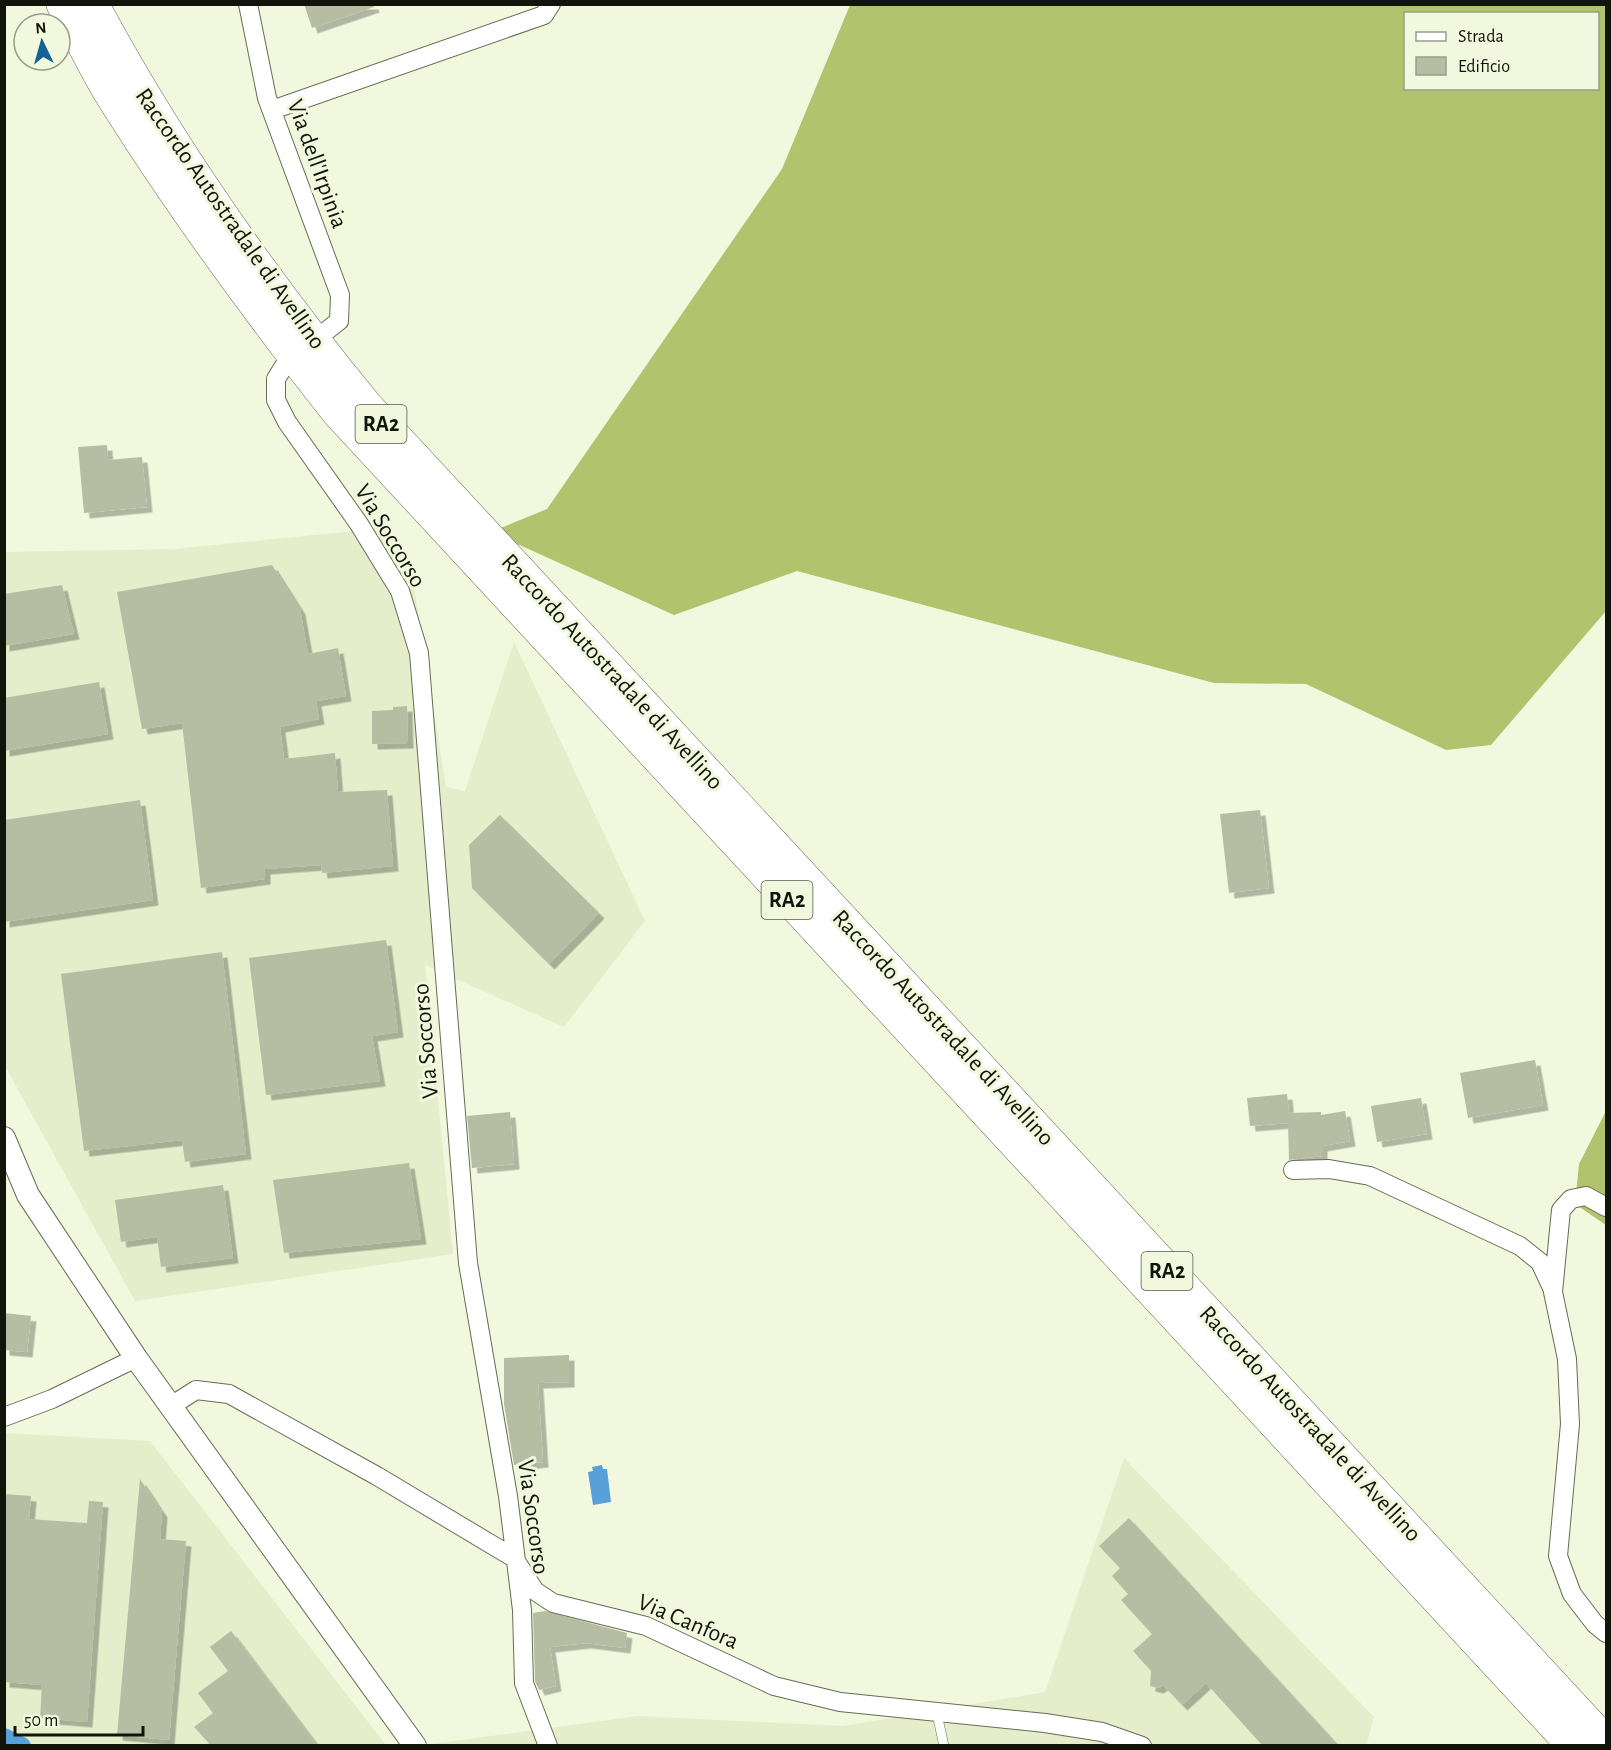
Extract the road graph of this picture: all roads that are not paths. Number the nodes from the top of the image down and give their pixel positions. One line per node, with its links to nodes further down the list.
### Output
1 (63, 4): 23 (highway, Raccordo Autostradale di Avellino / RA2)
2 (92, 4): 18 (highway, Raccordo Autostradale di Avellino / RA2)
3 (248, 4): 5 (street, Via dell'Irpinia)
4 (551, 4): 5 (street)
5 (272, 110): 6 (street, Via dell'Irpinia)
6 (325, 332)
7 (284, 366): 15 (street, Via Soccorso)
8 (4, 1138): 12 (street)
9 (1293, 1170): 11 (street)
10 (1606, 1208): 11 (street)
11 (1553, 1292): 16 (street)
12 (136, 1358): 13 (street); 14 (street)
13 (171, 1406): 15 (street, Via Canfora); 19 (street)
14 (4, 1417)
15 (514, 1558): 17 (street, Via Canfora); 20 (street, Via Soccorso)
16 (1606, 1633)
17 (937, 1714): 21 (lane); 22 (street, Via Canfora)
18 (1606, 1743)
19 (415, 1746)
20 (548, 1746)
21 (944, 1746)
22 (1142, 1746)
23 (1574, 1746)

